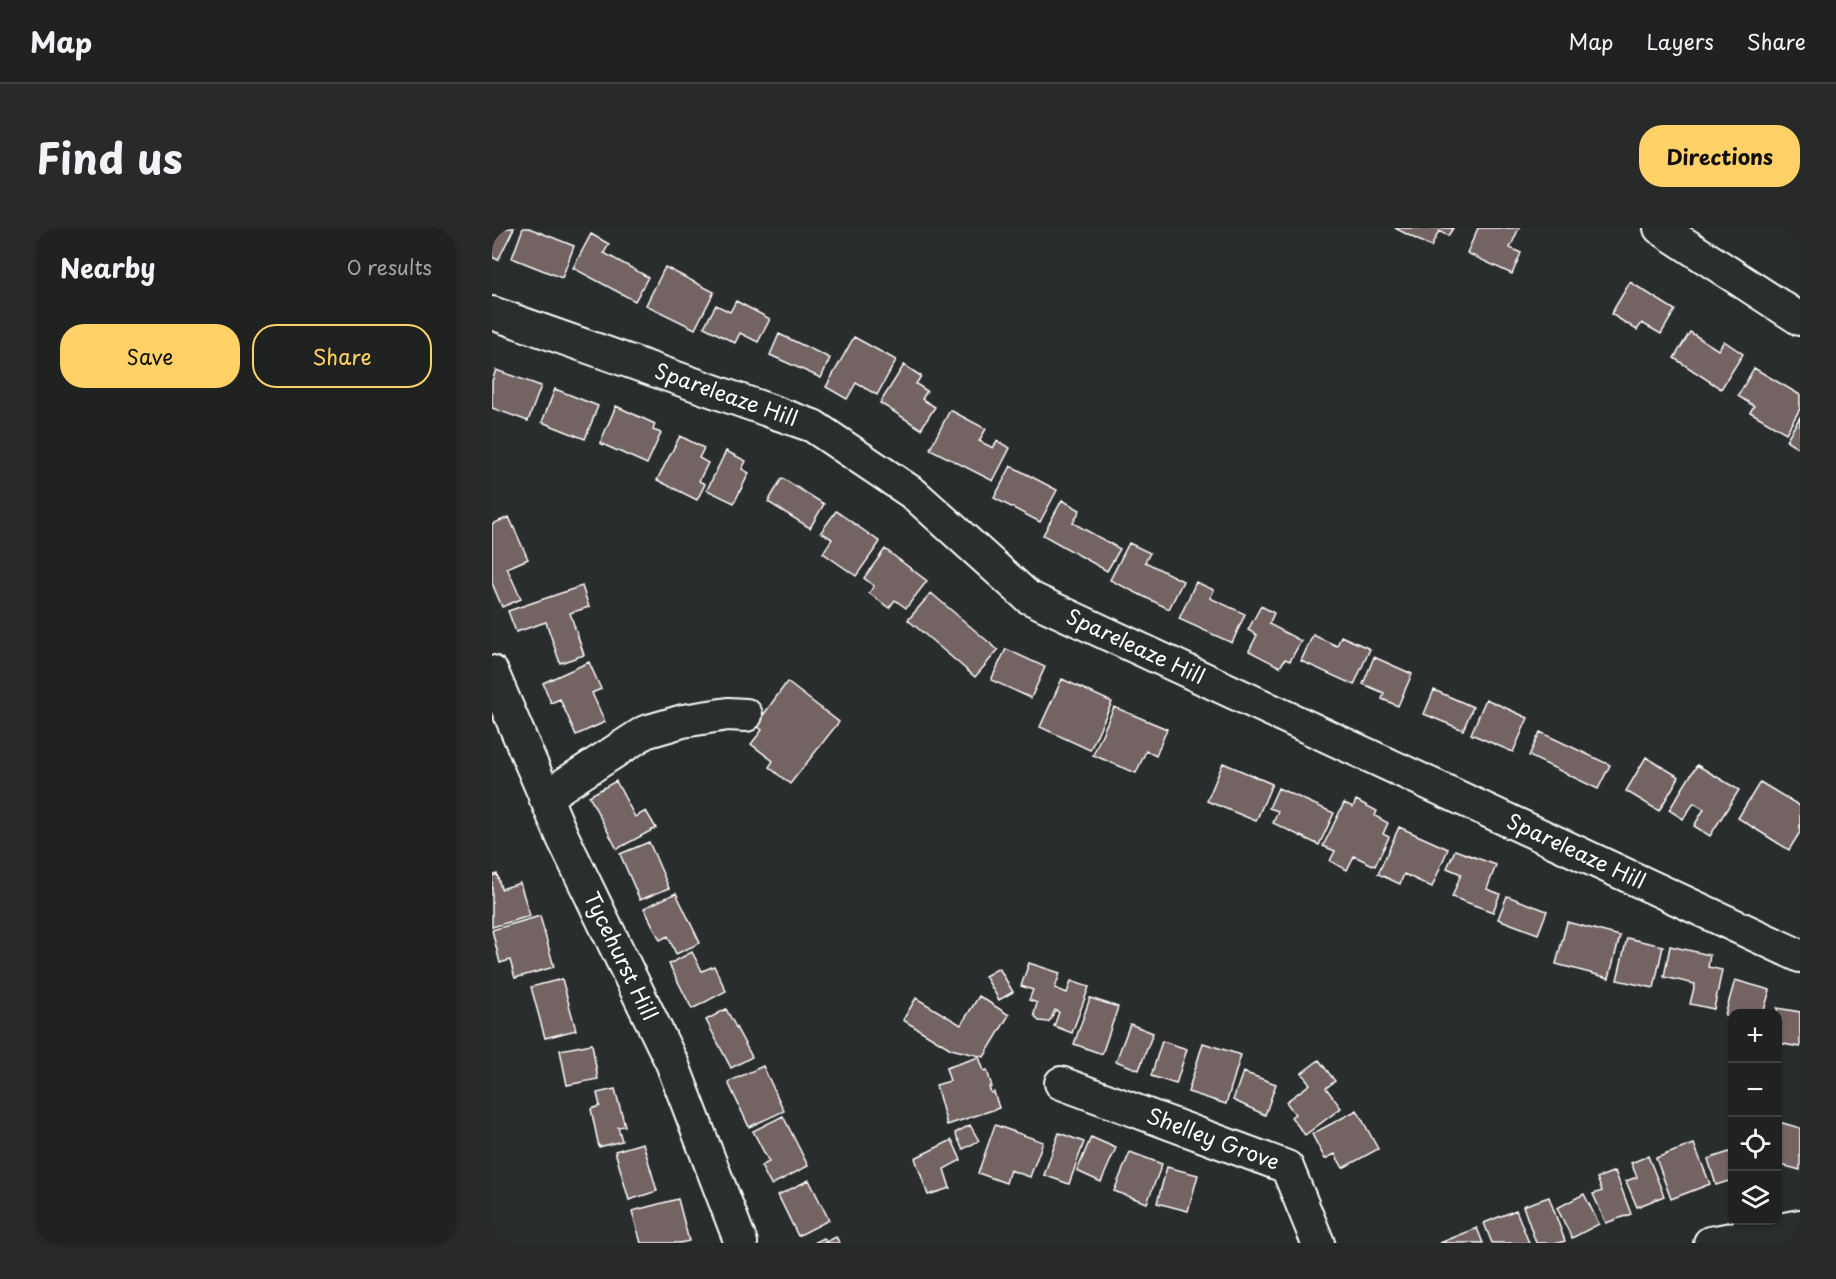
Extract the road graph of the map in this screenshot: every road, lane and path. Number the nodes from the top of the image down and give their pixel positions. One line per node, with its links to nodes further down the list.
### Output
1 (1659, 228): 3 (street)
2 (492, 313): 7 (street, Spareleaze Hill)
3 (1800, 319)
4 (492, 672): 6 (street, Tycehurst Hill)
5 (746, 715): 6 (street)
6 (545, 797): 10 (street, Tycehurst Hill)
7 (1800, 956)
8 (1061, 1083): 11 (street, Shelley Grove)
9 (1800, 1226): 12 (street)
10 (741, 1243)
11 (1318, 1243)
12 (1710, 1243)

